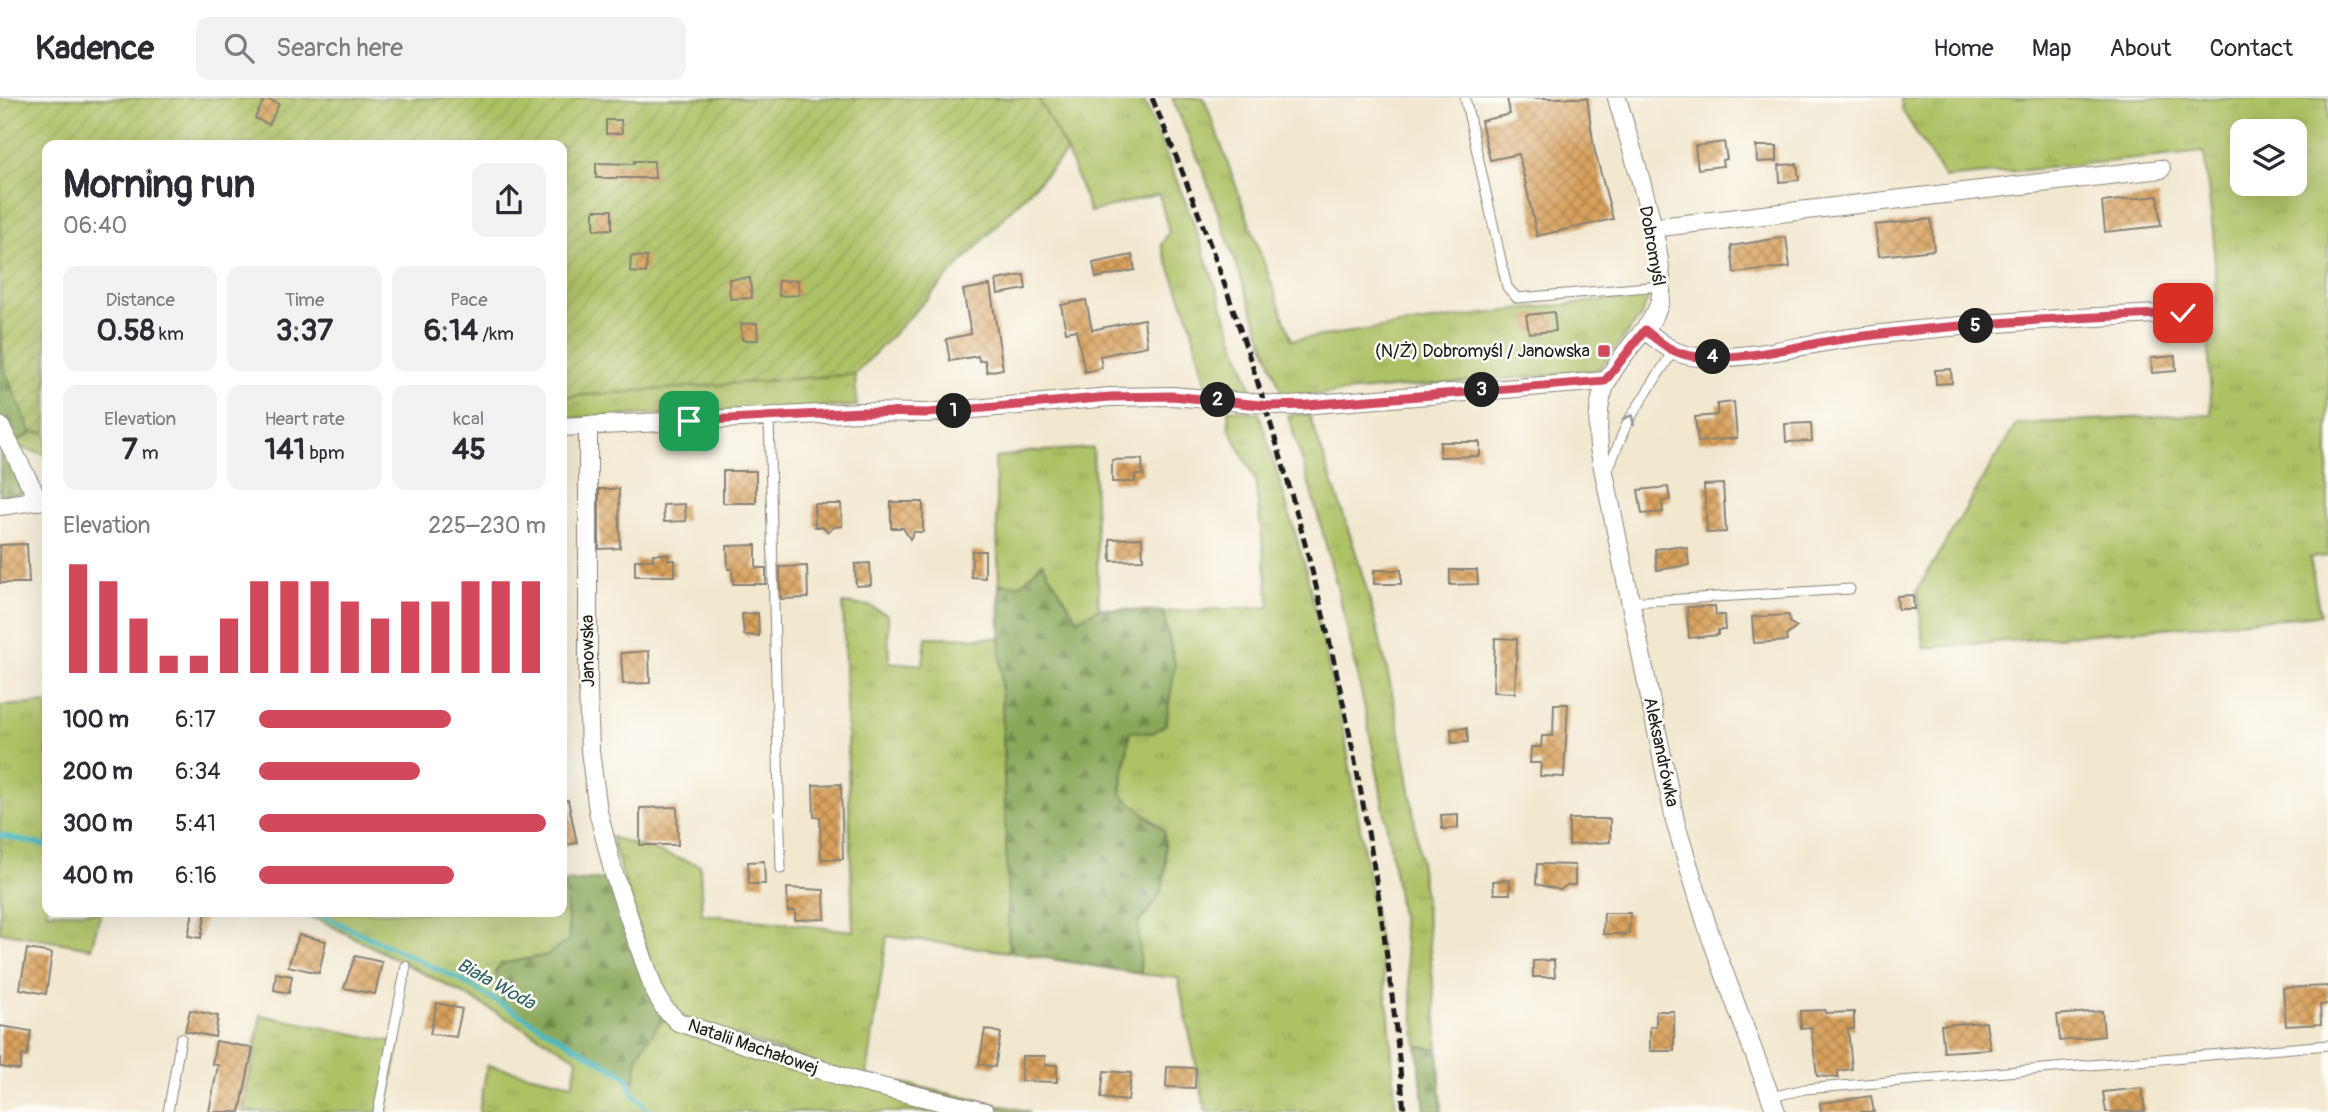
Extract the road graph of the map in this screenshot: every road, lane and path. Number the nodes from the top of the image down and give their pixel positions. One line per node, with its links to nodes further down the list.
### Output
1 (1465, 98): 5 (lane)
2 (1617, 98): 4 (street, Dobromyśl)
3 (2161, 169): 4 (street)
4 (1651, 228): 5 (street, Dobromyśl)
5 (1661, 286): 7 (street, Dobromyśl)
6 (2183, 313): 8 (street)
7 (1645, 330): 8 (street); 9 (street, Dobromyśl)
8 (1672, 353): 14 (lane, one-way to 8)
9 (1605, 381): 10 (street); 14 (street, Aleksandrówka)
10 (769, 416): 11 (street); 20 (lane)
11 (588, 425): 13 (street); 21 (street, Janowska)
12 (0, 426): 15 (street)
13 (567, 427)
14 (1605, 482): 19 (street, Aleksandrówka)
15 (42, 498)
16 (42, 500): 17 (street)
17 (0, 506)
18 (1850, 589): 19 (lane)
19 (1630, 602): 25 (street, Aleksandrówka)
20 (781, 869)
21 (614, 874): 28 (street, Natalii Machałowej)
22 (406, 966): 27 (lane)
23 (181, 1038): 26 (lane)
24 (2328, 1045): 25 (lane)
25 (1773, 1105)
26 (168, 1112)
27 (378, 1112)
28 (985, 1112)

